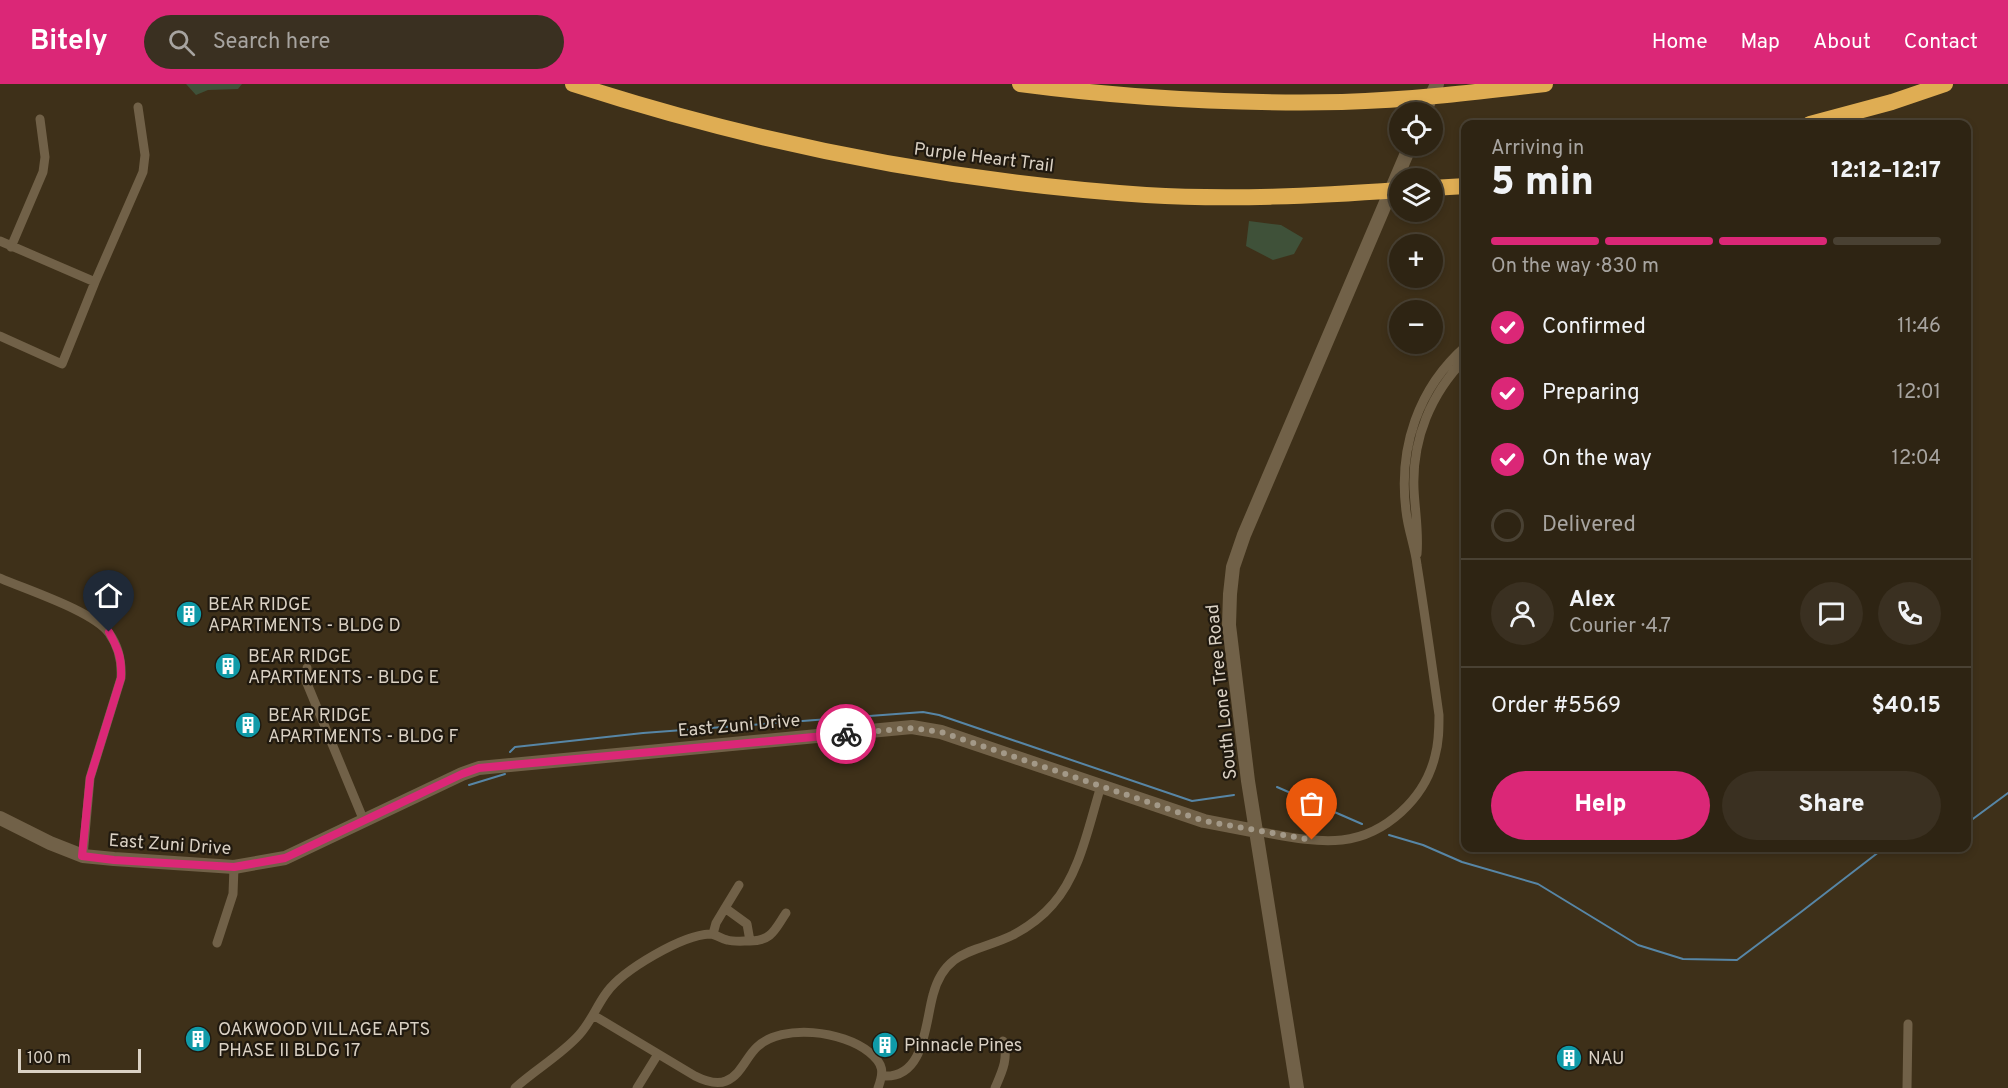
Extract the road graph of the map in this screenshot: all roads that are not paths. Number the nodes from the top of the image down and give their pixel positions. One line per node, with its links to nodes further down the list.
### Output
1 (573, 84): 13 (highway, Purple Heart Trail)
2 (1020, 84): 4 (highway)
3 (1437, 84): 6 (street)
4 (1545, 84)
5 (1945, 84): 9 (highway)
6 (1429, 102)
7 (138, 106): 16 (street)
8 (40, 119): 15 (street)
9 (1825, 120)
10 (1406, 156): 26 (street, South Lone Tree Road)
11 (1461, 186): 12 (highway)
12 (1443, 187)
13 (1389, 191)
14 (0, 241): 15 (street)
15 (11, 247): 16 (street)
16 (95, 282): 17 (street)
17 (0, 336)
18 (1461, 350): 20 (street, East Zuni Drive)
19 (1461, 363): 20 (street, East Zuni Drive)
20 (1416, 559): 26 (street, East Zuni Drive)
21 (0, 578): 27 (street)
22 (307, 668): 25 (street)
23 (1101, 786): 25 (street, East Zuni Drive); 26 (street, East Zuni Drive); 39 (street)
24 (0, 818): 27 (street, East Zuni Drive)
25 (364, 821): 28 (street, East Zuni Drive)
26 (1256, 831): 45 (street, South Lone Tree Road)
27 (82, 856): 28 (street, East Zuni Drive)
28 (234, 867): 34 (street)
29 (740, 885): 30 (street)
30 (725, 908): 32 (street); 33 (street)
31 (786, 913): 33 (street)
32 (713, 934): 33 (street); 35 (street)
33 (750, 941)
34 (217, 943)
35 (593, 1015): 38 (street); 41 (street)
36 (1908, 1024): 46 (street)
37 (1004, 1041): 44 (street)
38 (658, 1054): 40 (street); 42 (street)
39 (883, 1076): 40 (street); 43 (street)
40 (716, 1085)
41 (516, 1088)
42 (637, 1088)
43 (878, 1088)
44 (995, 1088)
45 (1297, 1088)
46 (1906, 1088)

